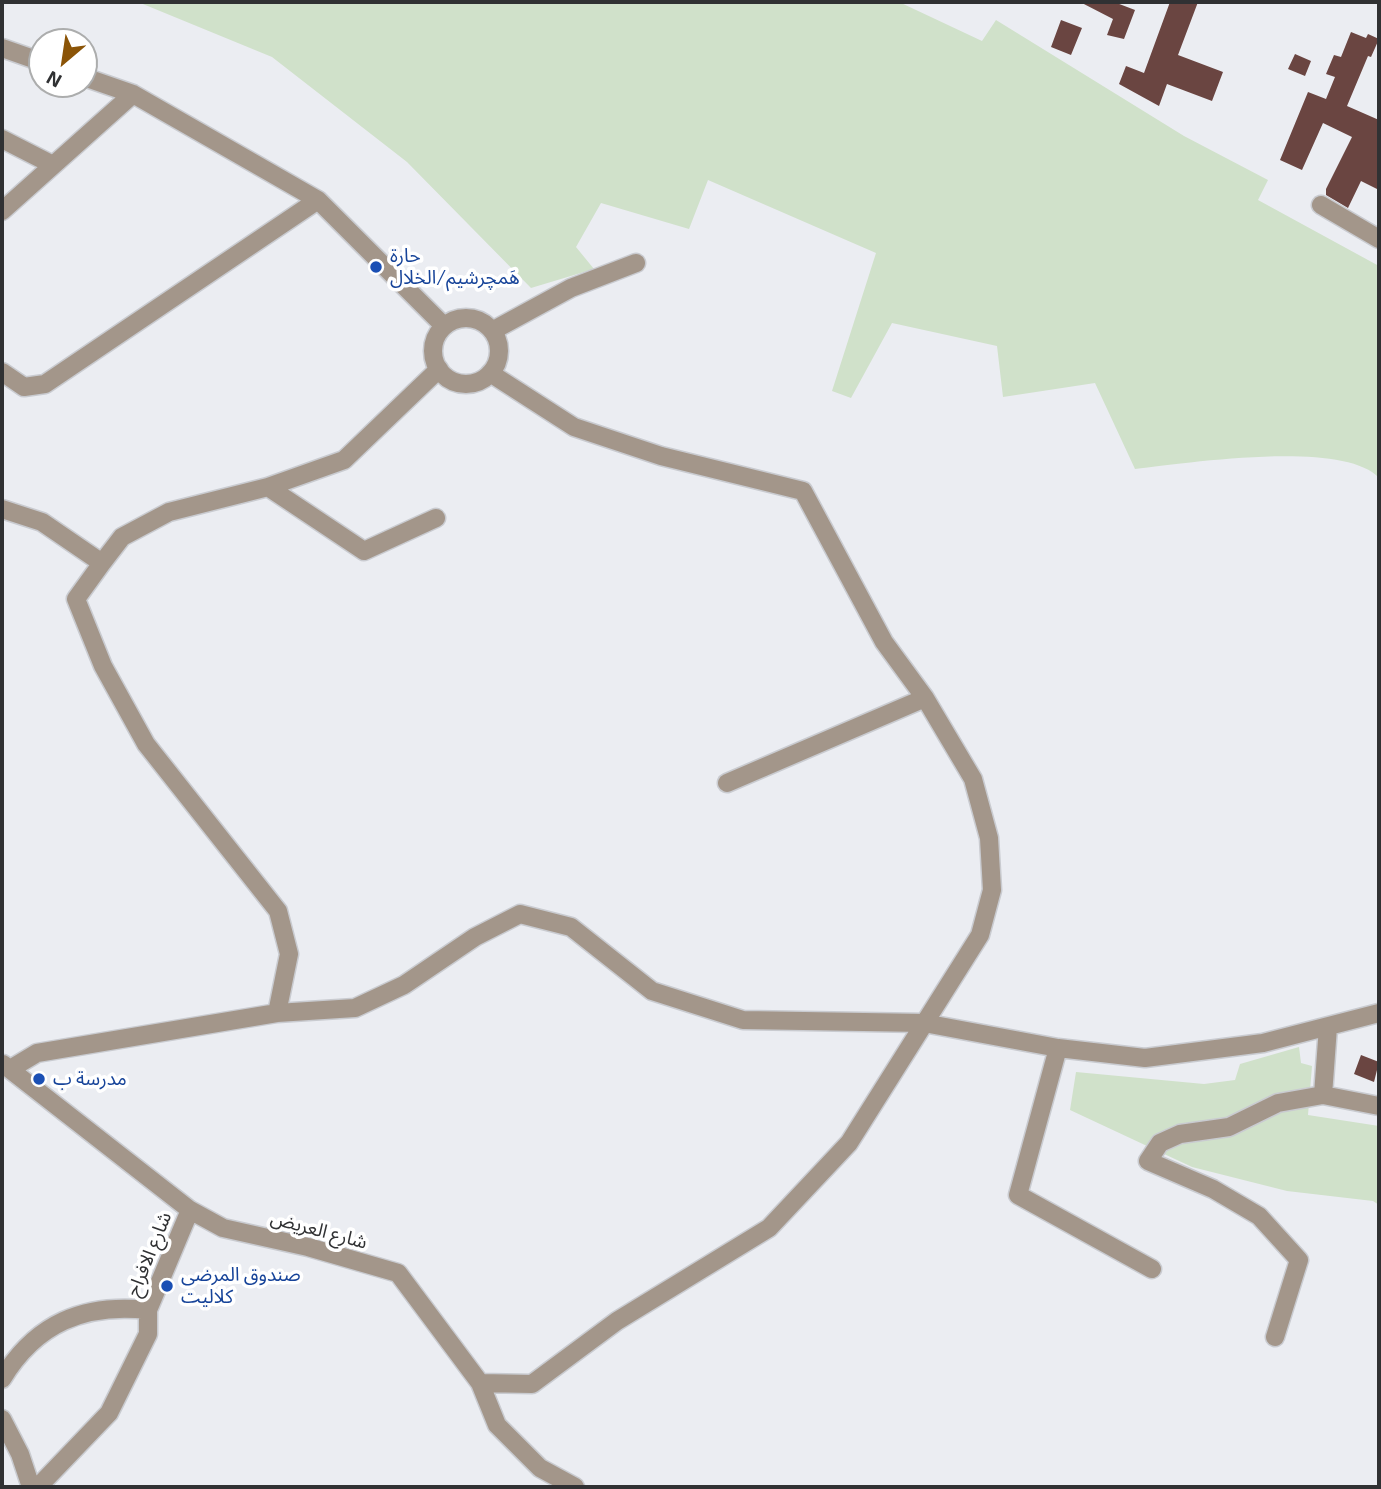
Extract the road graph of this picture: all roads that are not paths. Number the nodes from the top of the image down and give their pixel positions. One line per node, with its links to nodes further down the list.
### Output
1 (2, 48): 2 (street)
2 (28, 57)
3 (98, 82): 4 (street)
4 (133, 94): 6 (street); 7 (street)
5 (2, 139): 6 (street)
6 (53, 165): 9 (street)
7 (318, 200): 12 (street); 15 (street)
8 (1321, 205): 10 (street)
9 (2, 211)
10 (1379, 239)
11 (636, 263): 13 (street)
12 (444, 326): 13 (street); 14 (street)
13 (492, 331): 16 (street)
14 (439, 369): 16 (street); 17 (street)
15 (2, 372)
16 (490, 373): 21 (street)
17 (268, 487): 19 (street); 20 (street)
18 (2, 509): 20 (street)
19 (436, 519)
20 (102, 564): 23 (street)
21 (925, 698): 22 (street); 25 (street)
22 (727, 783)
23 (277, 1013): 25 (street); 28 (street)
24 (1379, 1013): 26 (street)
25 (924, 1023): 27 (street); 36 (street)
26 (1328, 1027): 27 (street); 29 (street)
27 (1058, 1048): 32 (street)
28 (7, 1066): 31 (street, شارع العريض)
29 (1323, 1095): 30 (street); 34 (street)
30 (1379, 1106)
31 (190, 1210): 33 (street, شارع الافراح); 36 (street, شارع العريض)
32 (1152, 1269)
33 (148, 1310): 35 (street); 39 (street, شارع الافراح)
34 (1275, 1337)
35 (2, 1379)
36 (480, 1383): 40 (street, شارع العريض)
37 (2, 1419): 38 (street)
38 (31, 1487)
39 (38, 1487)
40 (575, 1487)

